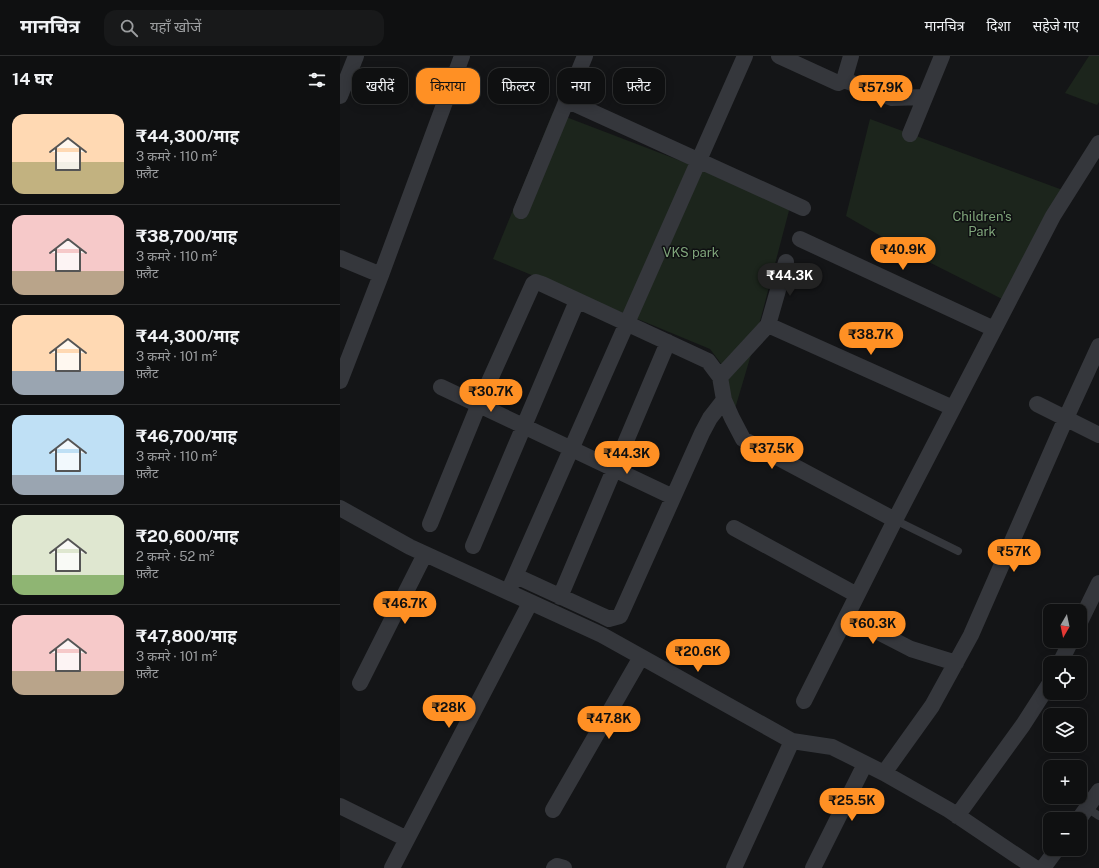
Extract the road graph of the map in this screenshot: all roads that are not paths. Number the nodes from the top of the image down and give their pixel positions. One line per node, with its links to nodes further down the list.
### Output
1 (356, 56): 10 (street)
2 (462, 56): 22 (street)
3 (584, 56): 8 (street)
4 (745, 56): 16 (street)
5 (779, 56): 9 (street)
6 (851, 56): 9 (street)
7 (942, 56): 11 (street)
8 (579, 68)
9 (844, 80): 11 (street)
10 (340, 96)
11 (925, 97): 14 (street)
12 (564, 104): 18 (street)
13 (575, 104): 16 (street)
14 (910, 134)
15 (1099, 143): 26 (street)
16 (699, 160): 17 (street); 24 (street)
17 (803, 208)
18 (521, 211)
19 (800, 239): 26 (street)
20 (340, 258): 22 (street)
21 (786, 262): 25 (street)
22 (381, 275): 30 (street)
23 (577, 301): 24 (street); 33 (street); 37 (street)
24 (627, 323): 27 (street); 39 (street)
25 (768, 325): 29 (street); 35 (street)
26 (994, 329): 35 (street)
27 (668, 342): 29 (street); 40 (street)
28 (1099, 346): 36 (street)
29 (720, 377): 32 (street)
30 (340, 381)
31 (441, 387): 33 (street)
32 (724, 400): 41 (street); 43 (street)
33 (479, 404): 37 (street); 44 (street)
34 (1037, 404): 36 (street)
35 (953, 408): 43 (street)
36 (1066, 418): 38 (street); 58 (street)
37 (524, 425): 39 (street); 46 (street)
38 (1099, 435)
39 (571, 449): 40 (street); 49 (street)
40 (614, 470): 41 (street); 53 (street)
41 (673, 497): 53 (street)
42 (340, 508): 48 (street)
43 (895, 520): 47 (lane); 52 (street)
44 (430, 524)
45 (734, 528): 52 (street)
46 (473, 546)
47 (958, 551)
48 (426, 554): 51 (street); 59 (street)
49 (516, 576): 51 (street); 53 (street)
50 (1099, 582): 55 (street)
51 (508, 592): 54 (street)
52 (857, 595): 56 (street)
53 (560, 597)
54 (530, 603): 57 (street); 70 (street)
55 (1087, 607)
56 (847, 616): 58 (street); 61 (street)
57 (641, 657): 62 (street); 67 (street)
58 (956, 663): 64 (street)
59 (360, 683)
60 (1043, 694): 69 (street)
61 (804, 701)
62 (792, 741): 63 (street); 76 (street)
63 (865, 764): 64 (street); 77 (street)
64 (884, 773): 69 (street)
65 (1099, 790): 68 (street)
66 (340, 806): 70 (street)
67 (553, 810)
68 (1088, 814)
69 (957, 816): 72 (street)
70 (407, 839): 73 (street)
71 (1052, 856): 79 (street)
72 (1016, 862): 78 (street)
73 (392, 868)
74 (554, 868): 75 (street)
75 (564, 868)
76 (734, 868)
77 (813, 868)
78 (1035, 868)
79 (1043, 868)

